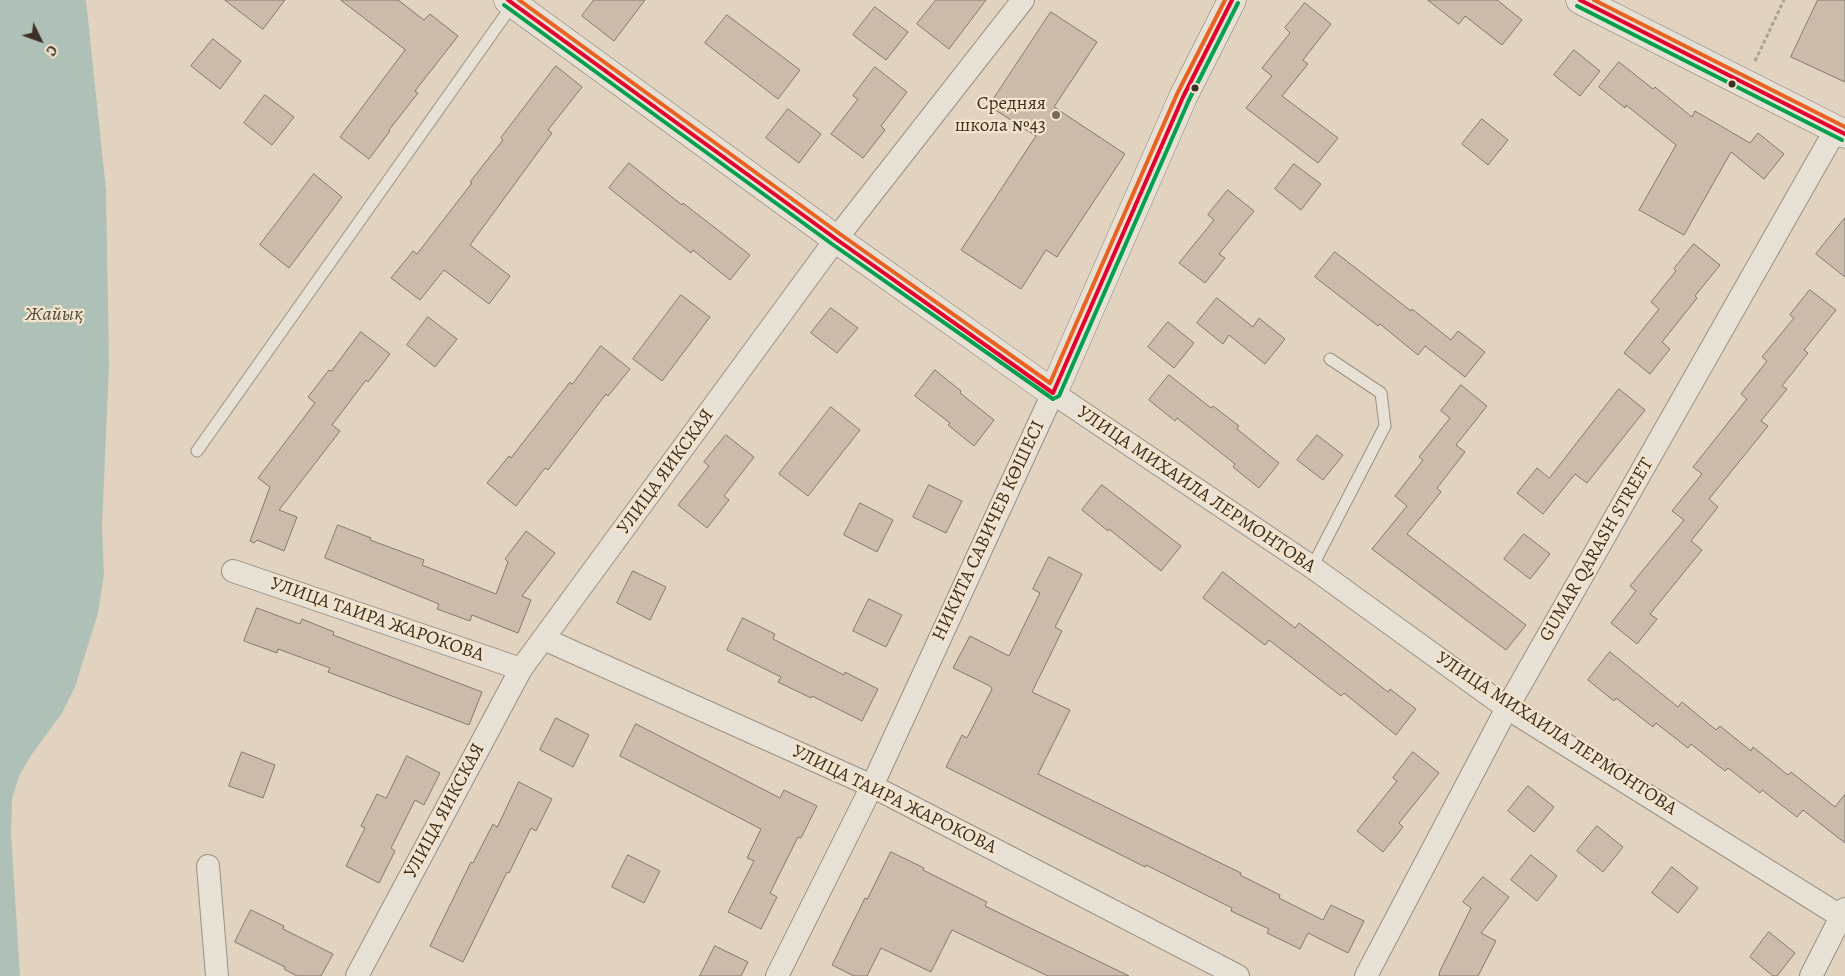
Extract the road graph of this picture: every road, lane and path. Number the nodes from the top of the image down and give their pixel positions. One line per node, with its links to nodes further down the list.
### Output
1 (1023, 0): 8 (street, УЛИЦА ЯИКСКАЯ)
2 (1232, 0): 10 (street, НИКИТА САВИЧЕВ КӨШЕСІ)
3 (1580, 0): 6 (street)
4 (1784, 0): 6 (path)
5 (512, 1): 8 (street, УЛИЦА МИХАИЛА ЛЕРМОНТОВА); 11 (lane)
6 (1745, 82): 7 (street)
7 (1840, 131): 16 (street, GUMAR QARASH STREET)
8 (836, 239): 10 (street, УЛИЦА МИХАИЛА ЛЕРМОНТОВА); 14 (street, УЛИЦА ЯИКСКАЯ)
9 (1330, 359): 12 (lane)
10 (1053, 393): 12 (street, УЛИЦА МИХАИЛА ЛЕРМОНТОВА); 17 (street, НИКИТА САВИЧЕВ КӨШЕСІ)
11 (197, 451)
12 (1312, 567): 16 (street, УЛИЦА МИХАИЛА ЛЕРМОНТОВА)
13 (233, 571): 15 (street, УЛИЦА ТАИРА ЖАРОКОВА)
14 (544, 639): 15 (street, УЛИЦА ЯИКСКАЯ); 17 (street, УЛИЦА ТАИРА ЖАРОКОВА)
15 (521, 669): 21 (street, УЛИЦА ЯИКСКАЯ)
16 (1508, 708): 19 (street, УЛИЦА МИХАИЛА ЛЕРМОНТОВА); 24 (street, GUMAR QARASH STREET)
17 (872, 786): 22 (street, НИКИТА САВИЧЕВ КӨШЕСІ); 23 (street, УЛИЦА ТАИРА ЖАРОКОВА)
18 (208, 866): 20 (street)
19 (1844, 915): 25 (street)
20 (217, 976)
21 (357, 976)
22 (777, 976)
23 (1238, 976)
24 (1366, 976)
25 (1812, 976)

